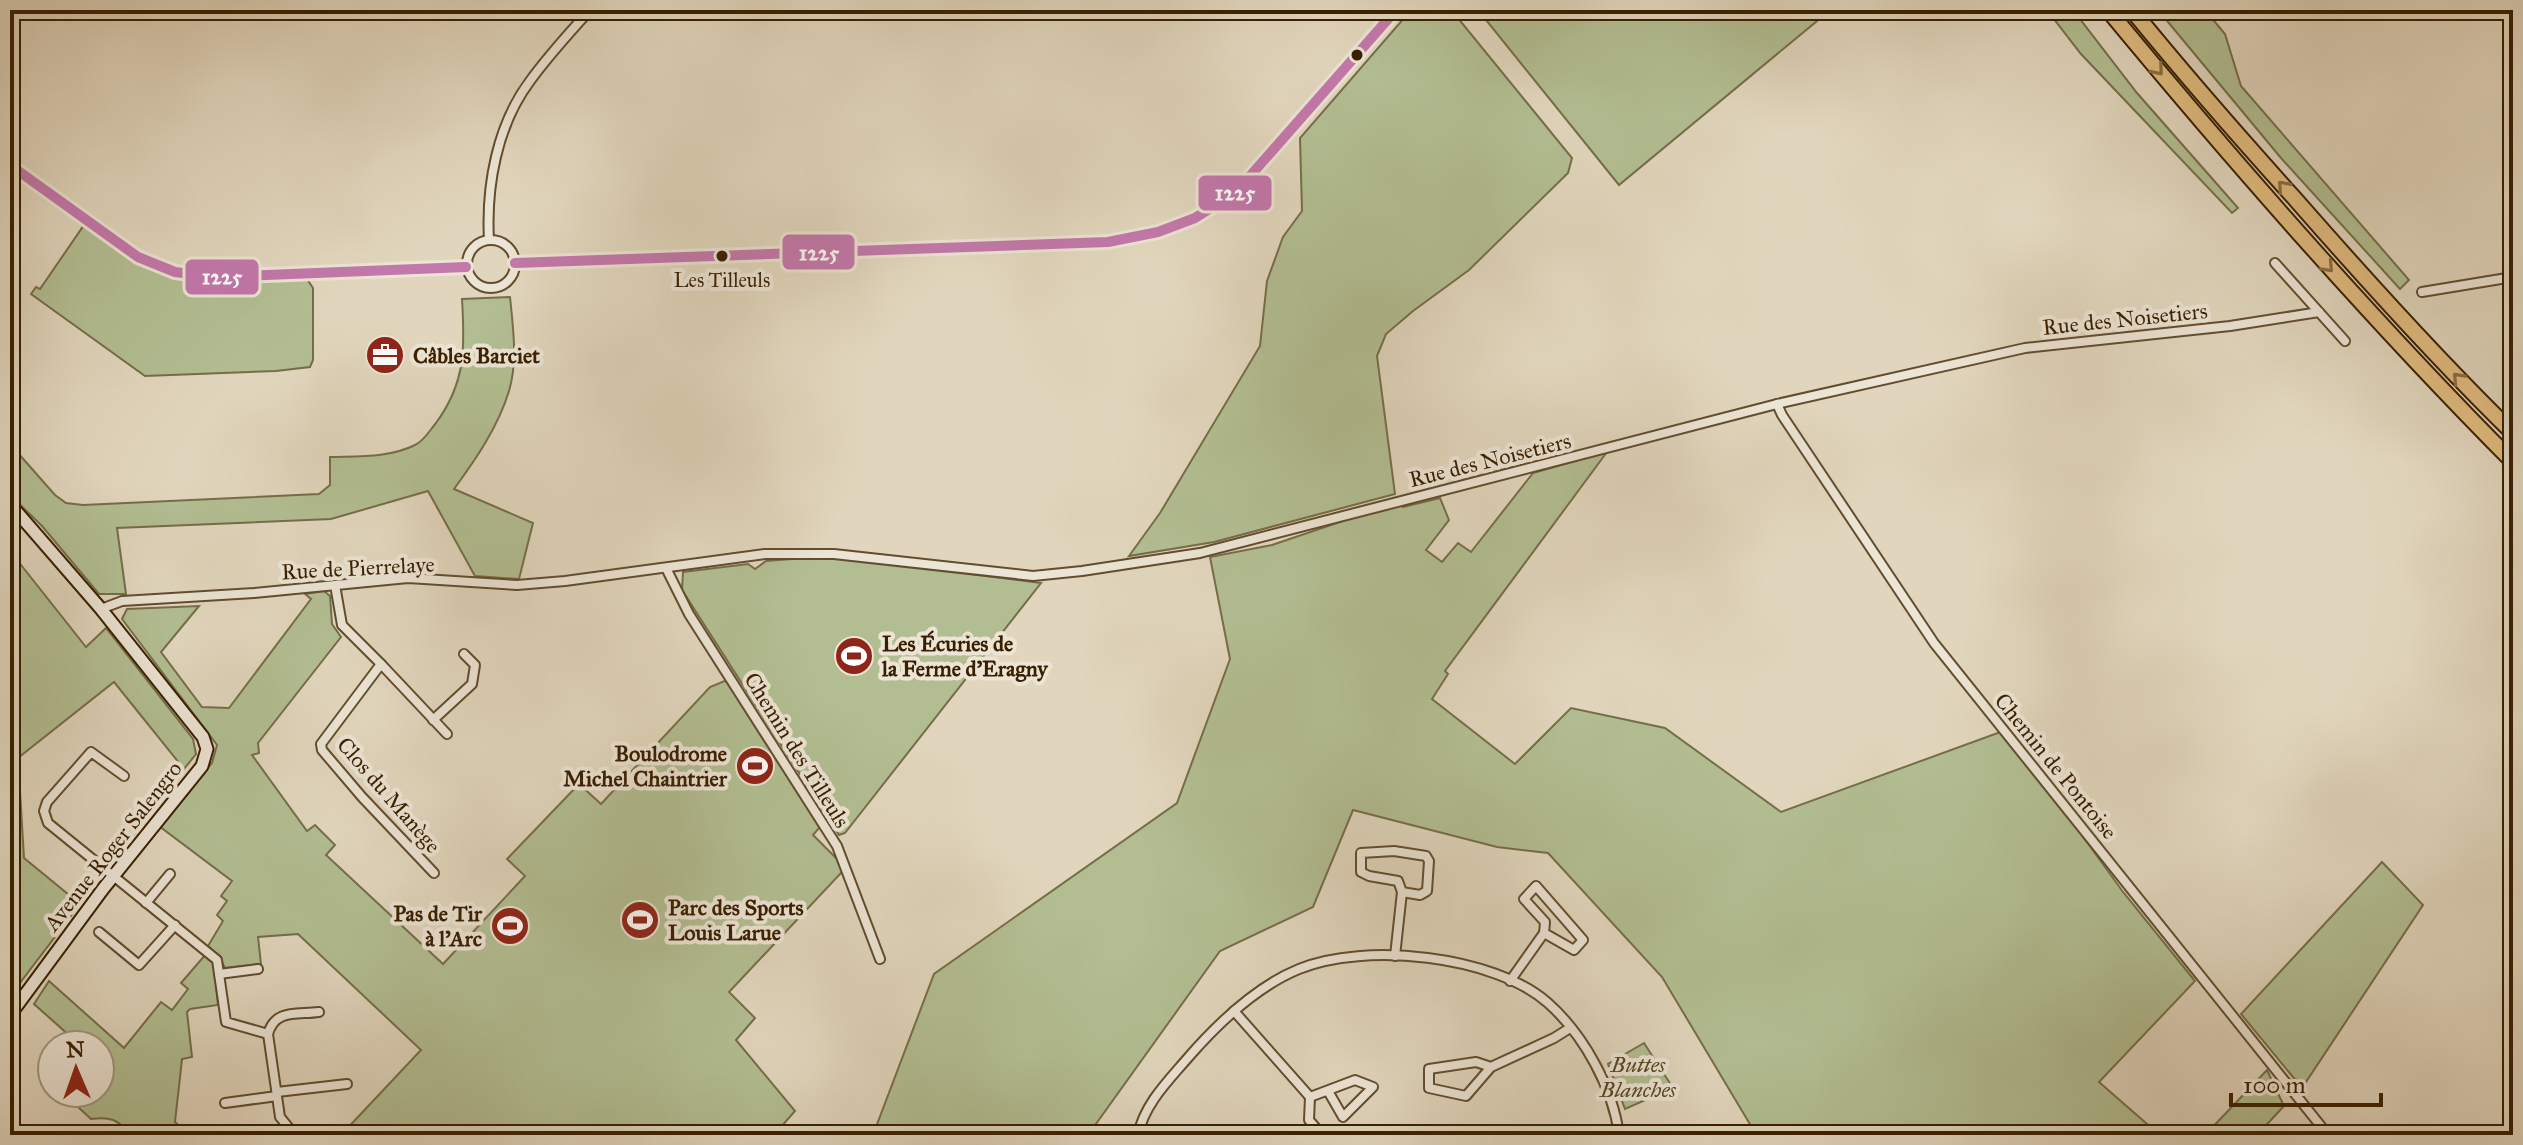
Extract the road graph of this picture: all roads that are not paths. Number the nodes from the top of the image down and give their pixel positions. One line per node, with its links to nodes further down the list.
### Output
1 (590, 10): 6 (street)
2 (1396, 10): 7 (street)
3 (2108, 10): 16 (highway, one-way to 16)
4 (2132, 10): 15 (highway, one-way to 4)
5 (10, 165): 9 (street)
6 (489, 240): 7 (street); 9 (street)
7 (515, 263): 9 (street)
8 (2275, 263): 12 (street)
9 (466, 267)
10 (2513, 277): 11 (street)
11 (2422, 292)
12 (2319, 312): 13 (street); 14 (street, Rue des Noisetiers)
13 (2345, 341)
14 (1777, 404): 18 (street, Rue des Noisetiers); 54 (street, Chemin de Pontoise)
15 (2513, 433)
16 (2513, 462)
17 (10, 504): 20 (street)
18 (666, 568): 19 (street, Rue de Pierrelaye); 35 (street, Chemin des Tilleuls)
19 (335, 585): 20 (street, Rue de Pierrelaye); 22 (street)
20 (101, 609): 28 (street, Avenue Roger Salengro)
21 (464, 654): 23 (street)
22 (381, 664): 23 (street); 26 (street, Clos du Manège)
23 (433, 720): 24 (street)
24 (447, 734)
25 (124, 776): 28 (street)
26 (434, 873)
27 (170, 874): 30 (street)
28 (113, 877): 30 (street); 41 (street, Avenue Roger Salengro)
29 (1402, 892): 29 (street); 34 (street)
30 (146, 903): 31 (street)
31 (175, 925): 32 (street); 37 (street)
32 (99, 932)
33 (1544, 933): 33 (street); 38 (street)
34 (1395, 956): 38 (street); 39 (street)
35 (880, 959)
36 (258, 969): 37 (street)
37 (219, 974): 43 (street)
38 (1510, 981): 42 (street)
39 (1234, 1011): 48 (street); 50 (street)
40 (319, 1012): 43 (street)
41 (10, 1015)
42 (1570, 1028): 44 (street); 53 (street)
43 (268, 1034): 47 (street)
44 (1491, 1067): 44 (street)
45 (347, 1084): 47 (street)
46 (1328, 1091): 46 (street); 48 (street)
47 (277, 1094): 49 (street); 51 (street)
48 (1310, 1097): 52 (street)
49 (225, 1103)
50 (1135, 1134)
51 (292, 1135)
52 (1322, 1135)
53 (1619, 1135)
54 (2328, 1135)

